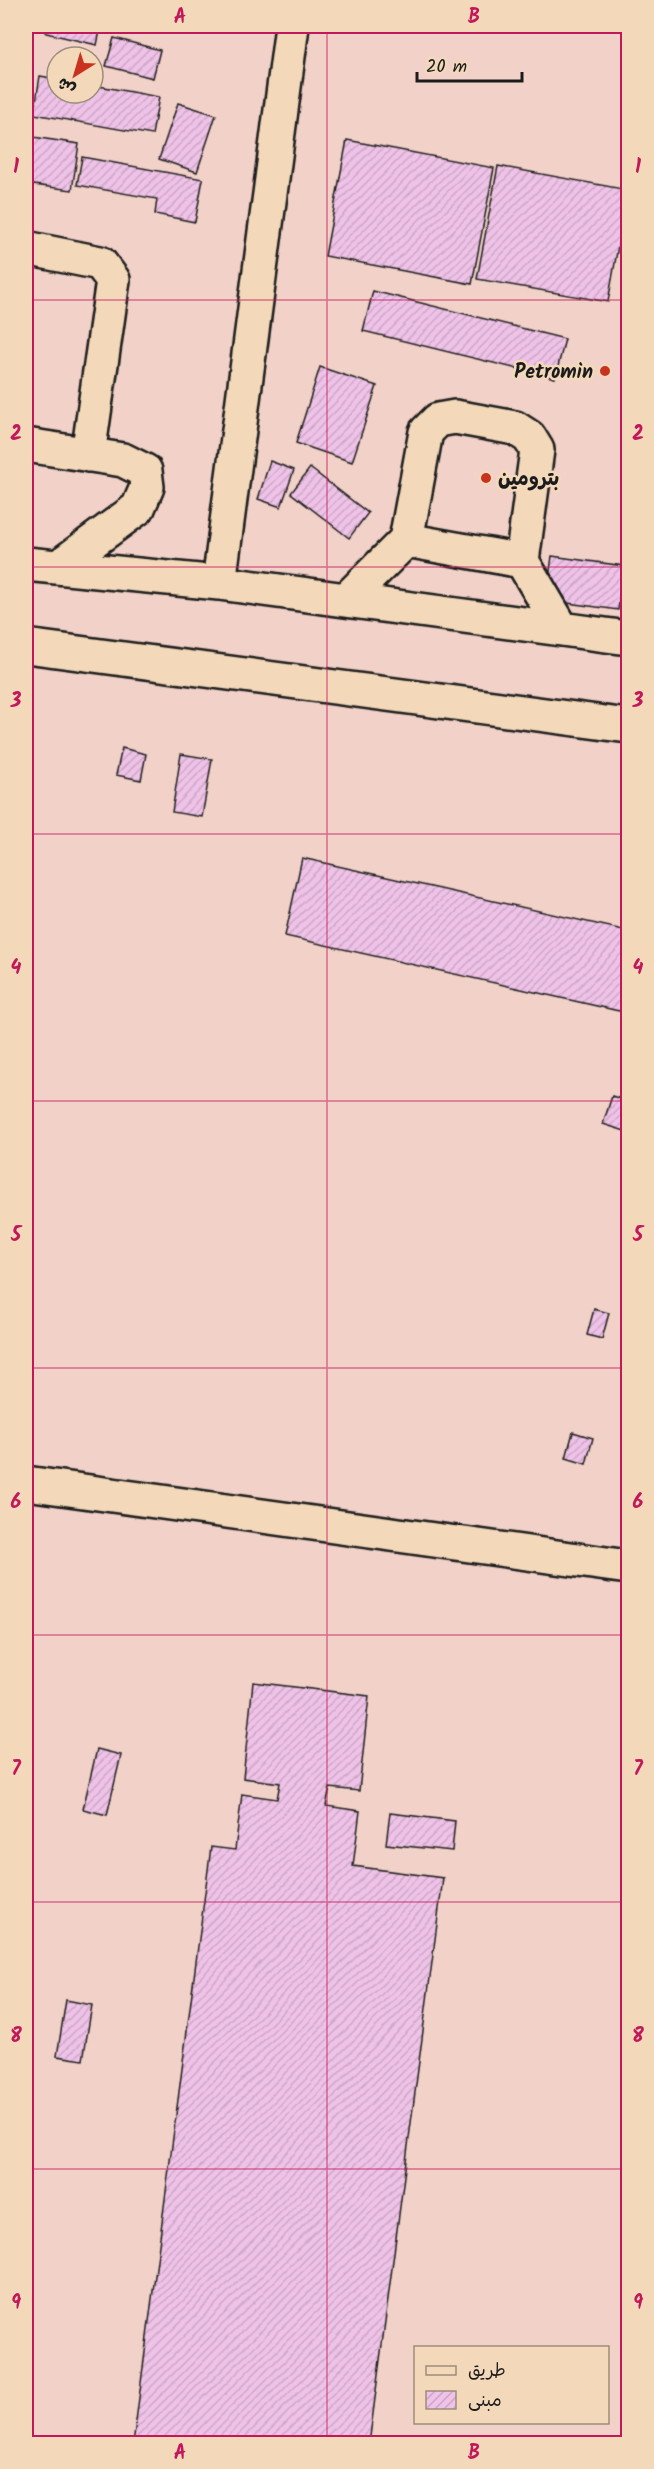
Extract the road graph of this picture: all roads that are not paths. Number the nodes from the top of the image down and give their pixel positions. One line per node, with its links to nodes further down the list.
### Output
1 (292, 26): 9 (street)
2 (26, 248): 4 (street)
3 (26, 445): 4 (street)
4 (88, 455): 8 (street)
5 (406, 540): 6 (street); 6 (street); 10 (street)
6 (522, 561): 11 (street)
7 (26, 564): 8 (street)
8 (58, 567): 9 (street)
9 (219, 583): 10 (street)
10 (346, 600): 11 (street)
11 (562, 629): 12 (street)
12 (628, 638)
13 (26, 646): 14 (street)
14 (628, 726)
15 (26, 1483): 16 (street)
16 (628, 1567)

